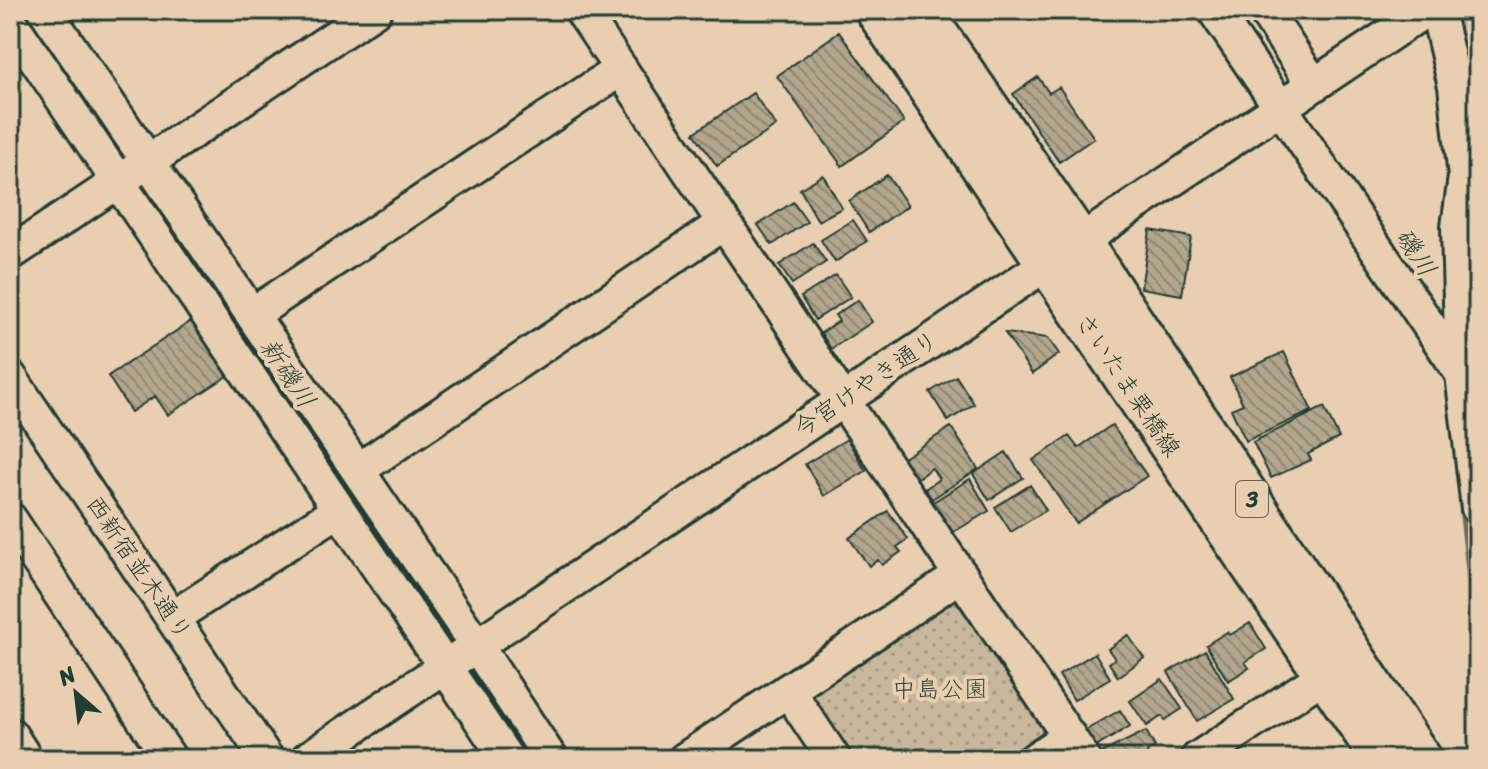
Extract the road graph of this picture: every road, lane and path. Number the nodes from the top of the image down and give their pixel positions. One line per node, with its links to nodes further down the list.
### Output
1 (45, 10): 14 (street)
2 (375, 10): 14 (street)
3 (581, 10): 11 (street)
4 (876, 10): 20 (main road, さいたま栗橋線 / 3)
5 (921, 10): 18 (main road, さいたま栗橋線 / 3)
6 (1214, 10): 13 (street)
7 (1264, 10): 12 (street)
8 (1426, 10): 12 (street, 今宮けやき通り)
9 (1437, 10): 16 (street)
10 (10, 21): 15 (street)
11 (621, 69): 17 (street); 21 (street)
12 (1314, 85): 13 (street, 今宮けやき通り)
13 (1280, 108): 18 (street, 今宮けやき通り); 22 (street)
14 (149, 162): 15 (street); 21 (street)
15 (118, 182): 19 (street); 27 (street)
16 (1468, 222): 22 (street)
17 (724, 223): 24 (street); 25 (street)
18 (1080, 241): 20 (street, 今宮けやき通り); 48 (main road, さいたま栗橋線 / 3)
19 (14, 242)
20 (1046, 264): 24 (street, 今宮けやき通り); 33 (main road, さいたま栗橋線 / 3)
21 (253, 314): 25 (street)
22 (1462, 374): 26 (street)
23 (10, 377): 30 (street, 西新宿並木通り)
24 (845, 399): 29 (street); 31 (street, 今宮けやき通り)
25 (358, 470): 31 (street)
26 (1478, 508)
27 (339, 510): 30 (street); 32 (street)
28 (10, 519): 38 (street)
29 (961, 575): 34 (street); 36 (street)
30 (172, 618): 39 (street, 西新宿並木通り)
31 (477, 646): 32 (street, 今宮けやき通り); 42 (street)
32 (445, 667): 40 (street, 今宮けやき通り); 41 (street)
33 (1325, 675): 46 (street); 47 (main road, さいたま栗橋線 / 3)
34 (788, 690): 43 (street); 44 (street)
35 (10, 734): 37 (street)
36 (1077, 748): 45 (street)
37 (26, 759)
38 (170, 759)
39 (267, 759)
40 (307, 759)
41 (507, 759)
42 (551, 759)
43 (685, 759)
44 (834, 759)
45 (1035, 759)
46 (1197, 759)
47 (1382, 759)
48 (1421, 759)

